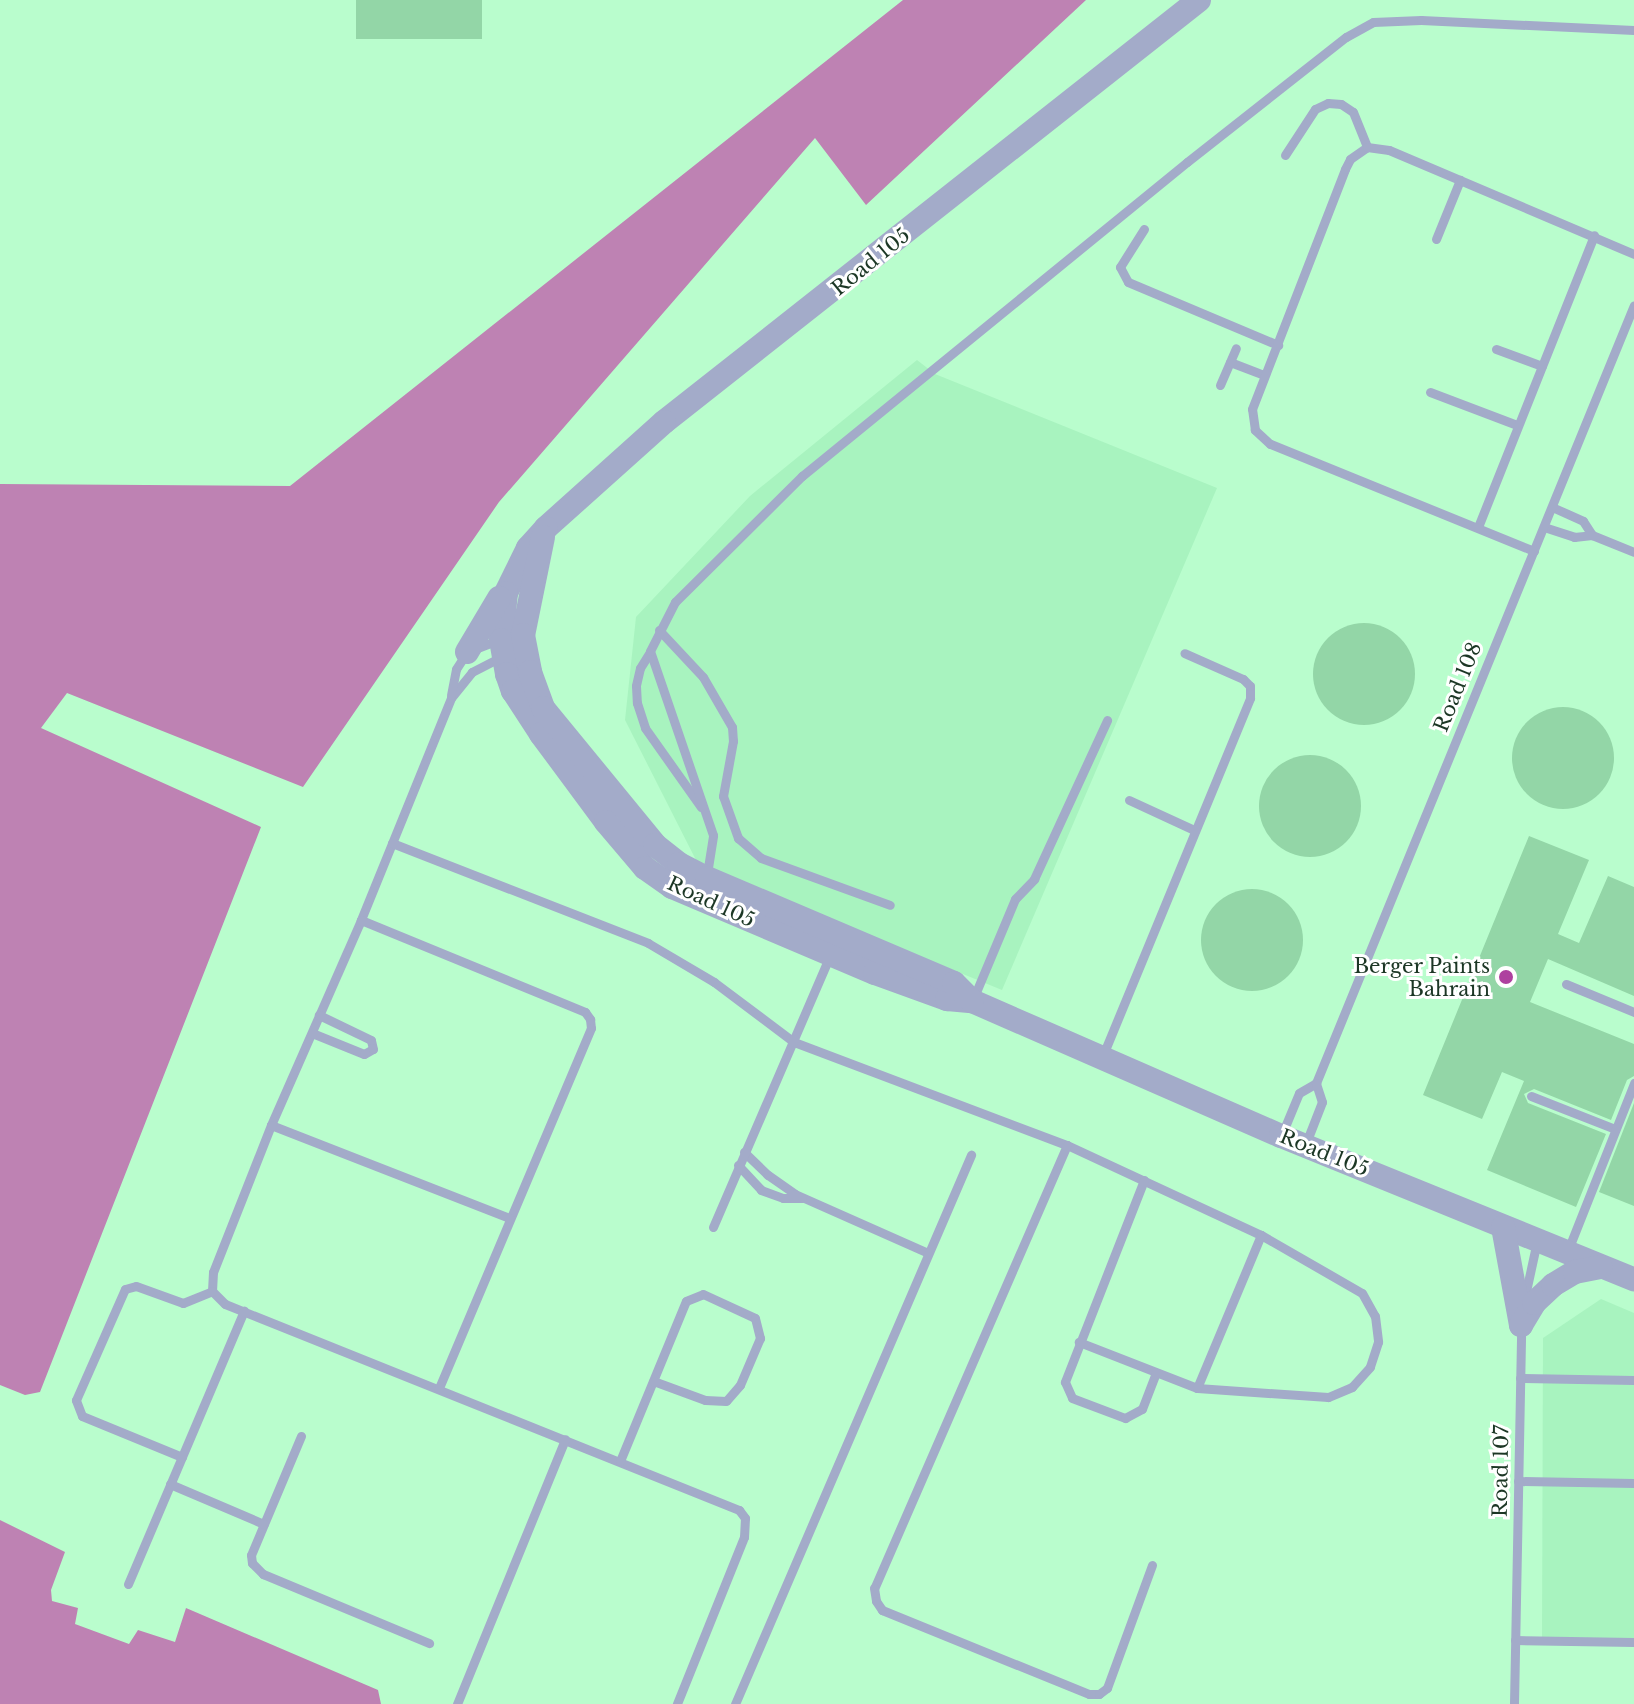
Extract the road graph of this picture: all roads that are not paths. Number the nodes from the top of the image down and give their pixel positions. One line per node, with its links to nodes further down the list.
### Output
1 (1199, 0): 23 (street, Road 105)
2 (1634, 30): 28 (lane)
3 (1367, 147): 4 (lane); 5 (lane); 11 (lane)
4 (1285, 155)
5 (1460, 180): 7 (lane); 8 (lane)
6 (1144, 229): 11 (lane)
7 (1594, 235): 9 (lane); 15 (lane)
8 (1436, 239)
9 (1634, 254)
10 (1634, 305): 20 (lane, Road 108)
11 (1278, 345): 16 (lane)
12 (1236, 348): 14 (lane)
13 (1496, 349): 15 (lane)
14 (1230, 362): 16 (lane); 17 (lane)
15 (1542, 366): 19 (lane)
16 (1264, 375): 21 (lane)
17 (1220, 385)
18 (1430, 392): 19 (lane)
19 (1517, 425): 21 (lane)
20 (1552, 507): 22 (lane, Road 108); 24 (lane)
21 (1478, 527): 25 (lane)
22 (1544, 527): 24 (lane); 25 (lane, Road 108)
23 (546, 528): 27 (street, Road 105); 29 (street, Road 105)
24 (1592, 535): 26 (lane)
25 (1534, 551): 50 (lane, Road 108)
26 (1634, 552)
27 (514, 571): 29 (street, Road 105); 31 (street)
28 (659, 630): 30 (lane); 40 (lane)
29 (513, 645): 31 (lane); 33 (lane); 39 (street, Road 105)
30 (650, 651): 36 (lane); 36 (lane)
31 (467, 652): 33 (lane)
32 (1184, 653): 37 (lane)
33 (451, 698): 38 (lane)
34 (1107, 720): 44 (lane)
35 (1129, 800): 37 (lane)
36 (707, 816): 39 (lane)
37 (1194, 830): 49 (lane)
38 (392, 843): 41 (lane); 48 (lane)
39 (702, 888): 42 (street, Road 105)
40 (890, 905)
41 (361, 920): 46 (lane); 63 (lane)
42 (818, 943): 44 (street, Road 105); 48 (lane)
43 (1566, 984): 45 (lane)
44 (972, 1001): 49 (street, Road 105)
45 (1634, 1012)
46 (319, 1015): 47 (lane); 47 (lane)
47 (312, 1033): 53 (lane)
48 (794, 1042): 56 (lane); 58 (lane)
49 (1102, 1058): 55 (street, Road 105)
50 (1316, 1083): 55 (lane, Road 108); 57 (lane, Road 108)
51 (1634, 1083): 54 (lane)
52 (1531, 1096): 54 (lane)
53 (271, 1125): 63 (lane); 72 (lane)
54 (1615, 1129): 69 (lane)
55 (1281, 1136): 57 (street, Road 105)
56 (1067, 1145): 61 (lane); 90 (lane)
57 (1305, 1145): 65 (street, Road 105)
58 (744, 1152): 60 (lane); 62 (lane)
59 (971, 1155): 68 (lane)
60 (738, 1165): 62 (lane); 64 (lane)
61 (1144, 1180): 66 (lane); 75 (lane)
62 (806, 1198): 68 (lane)
63 (510, 1218): 80 (lane)
64 (713, 1227)
65 (1503, 1227): 67 (street, Road 105); 74 (street)
66 (1261, 1235): 81 (lane); 81 (lane)
67 (1537, 1241): 69 (street, Road 105); 74 (lane, Road 107)
68 (928, 1253): 97 (lane)
69 (1567, 1253): 70 (street, Road 105)
70 (1601, 1267): 71 (street, Road 105); 74 (street)
71 (1634, 1279)
72 (212, 1291): 73 (lane); 84 (lane)
73 (244, 1311): 80 (lane); 84 (lane)
74 (1521, 1325): 77 (lane, Road 107)
75 (1079, 1342): 76 (lane); 76 (lane)
76 (1156, 1373): 81 (lane)
77 (1520, 1378): 78 (lane); 86 (lane, Road 107)
78 (1634, 1380)
79 (653, 1381): 79 (lane); 85 (lane)
80 (439, 1388): 83 (lane)
81 (1197, 1388)
82 (301, 1436): 89 (lane)
83 (565, 1439): 85 (lane); 95 (lane)
84 (182, 1457): 88 (lane)
85 (620, 1461): 96 (lane)
86 (1518, 1481): 87 (lane); 92 (lane, Road 107)
87 (1634, 1483)
88 (170, 1484): 89 (lane); 91 (lane)
89 (264, 1524): 94 (lane)
90 (1152, 1565)
91 (128, 1584)
92 (1515, 1640): 93 (lane); 98 (lane, Road 107)
93 (1634, 1642)
94 (429, 1643)
95 (457, 1704)
96 (677, 1704)
97 (735, 1704)
98 (1514, 1704)

